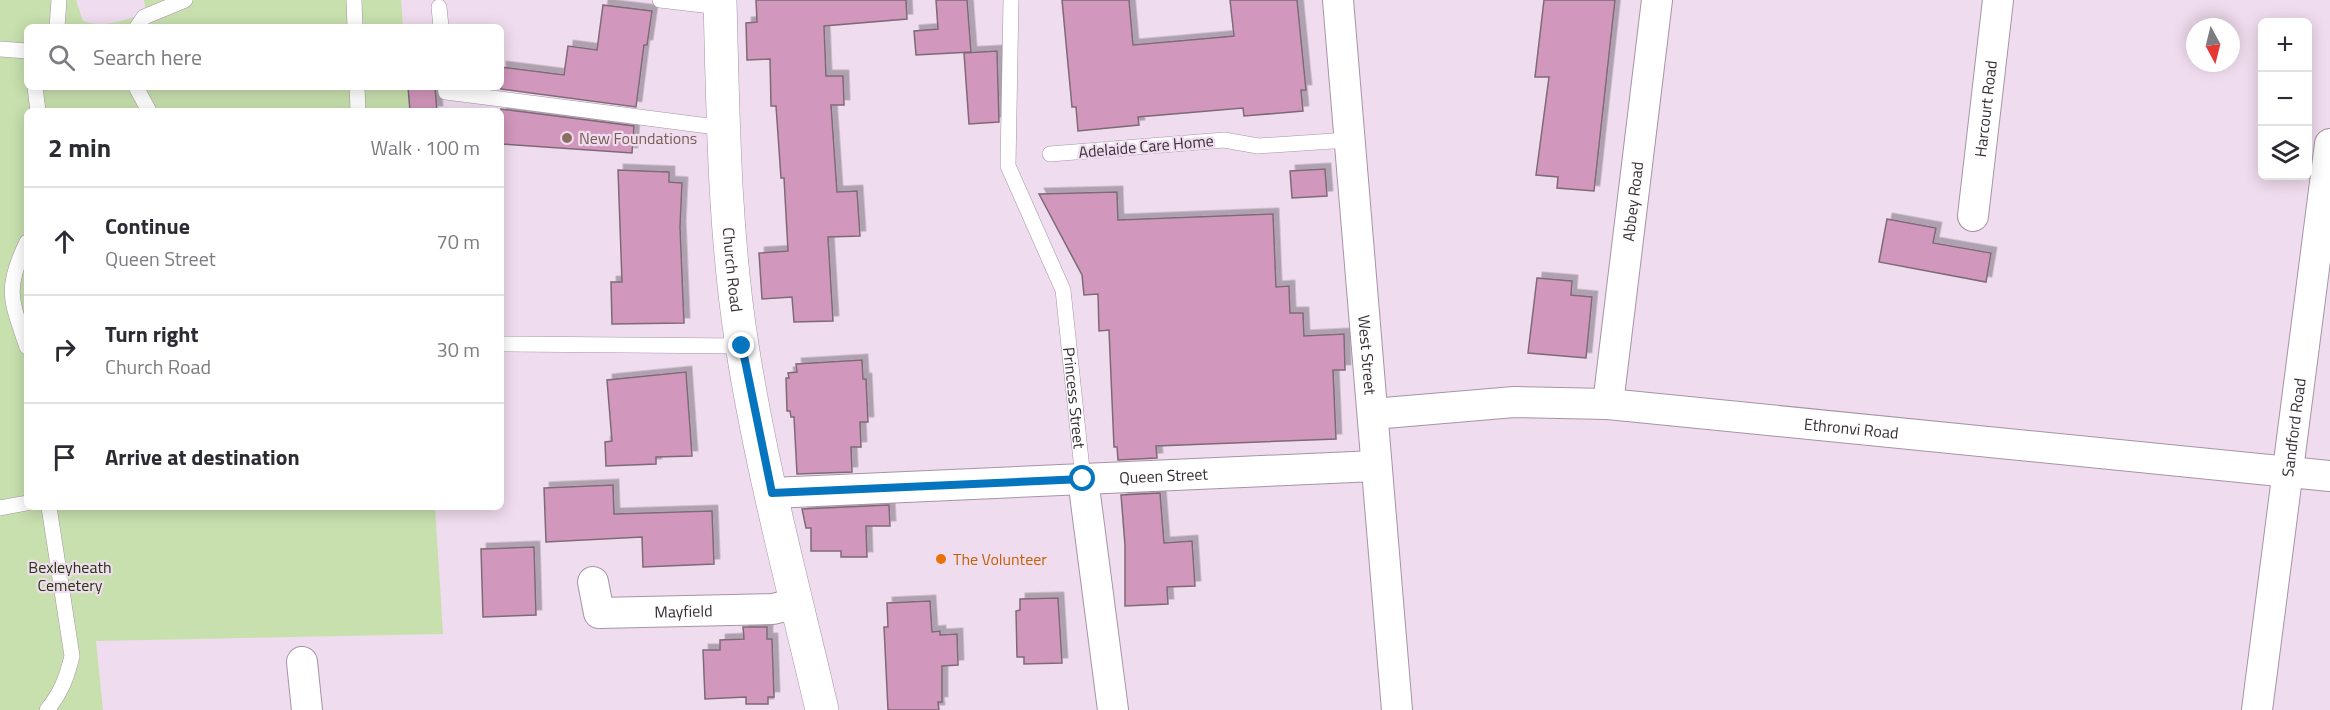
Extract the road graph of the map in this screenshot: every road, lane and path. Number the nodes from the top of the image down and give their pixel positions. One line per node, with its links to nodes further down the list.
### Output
1 (59, 0): 11 (lane)
2 (185, 0): 12 (lane)
3 (354, 0): 13 (lane)
4 (660, 0): 9 (lane)
5 (1011, 0): 38 (lane, Princess Street)
6 (1338, 0): 25 (street, West Street)
7 (1657, 0): 33 (street, Abbey Road)
8 (1998, 0): 28 (street, Harcourt Road)
9 (720, 4): 24 (street, Church Road)
10 (439, 7): 14 (lane)
11 (57, 24)
12 (139, 24)
13 (355, 24)
14 (441, 24)
15 (0, 49): 16 (lane)
16 (24, 51)
17 (35, 90): 21 (lane)
18 (138, 90): 22 (lane)
19 (357, 90): 23 (lane)
20 (446, 90): 24 (lane)
21 (38, 108)
22 (147, 108)
23 (358, 108)
24 (724, 128): 32 (street, Church Road)
25 (1348, 140): 27 (lane, Adelaide Care Home); 34 (street, West Street)
26 (2330, 144): 36 (street, Sandford Road)
27 (1050, 154)
28 (1973, 216)
29 (24, 248): 30 (lane)
30 (24, 338)
31 (504, 344): 32 (lane)
32 (742, 346): 39 (street, Church Road)
33 (1608, 404): 34 (street, Ethronvi Road); 36 (street, Ethronvi Road)
34 (1373, 414): 35 (street, West Street)
35 (1375, 466): 38 (street, Queen Street); 50 (street, West Street)
36 (2289, 473): 37 (street, Ethronvi Road); 51 (street, Sandford Road)
37 (2330, 476)
38 (1083, 479): 39 (street, Queen Street); 49 (street, Princess Street)
39 (772, 493): 44 (street, Church Road)
40 (24, 504): 41 (lane)
41 (0, 508)
42 (49, 510): 46 (lane)
43 (593, 582): 44 (street, Mayfield)
44 (797, 603): 48 (street, Church Road)
45 (302, 662): 47 (street)
46 (47, 710)
47 (307, 710)
48 (822, 710)
49 (1113, 710)
50 (1396, 710)
51 (2257, 710)

